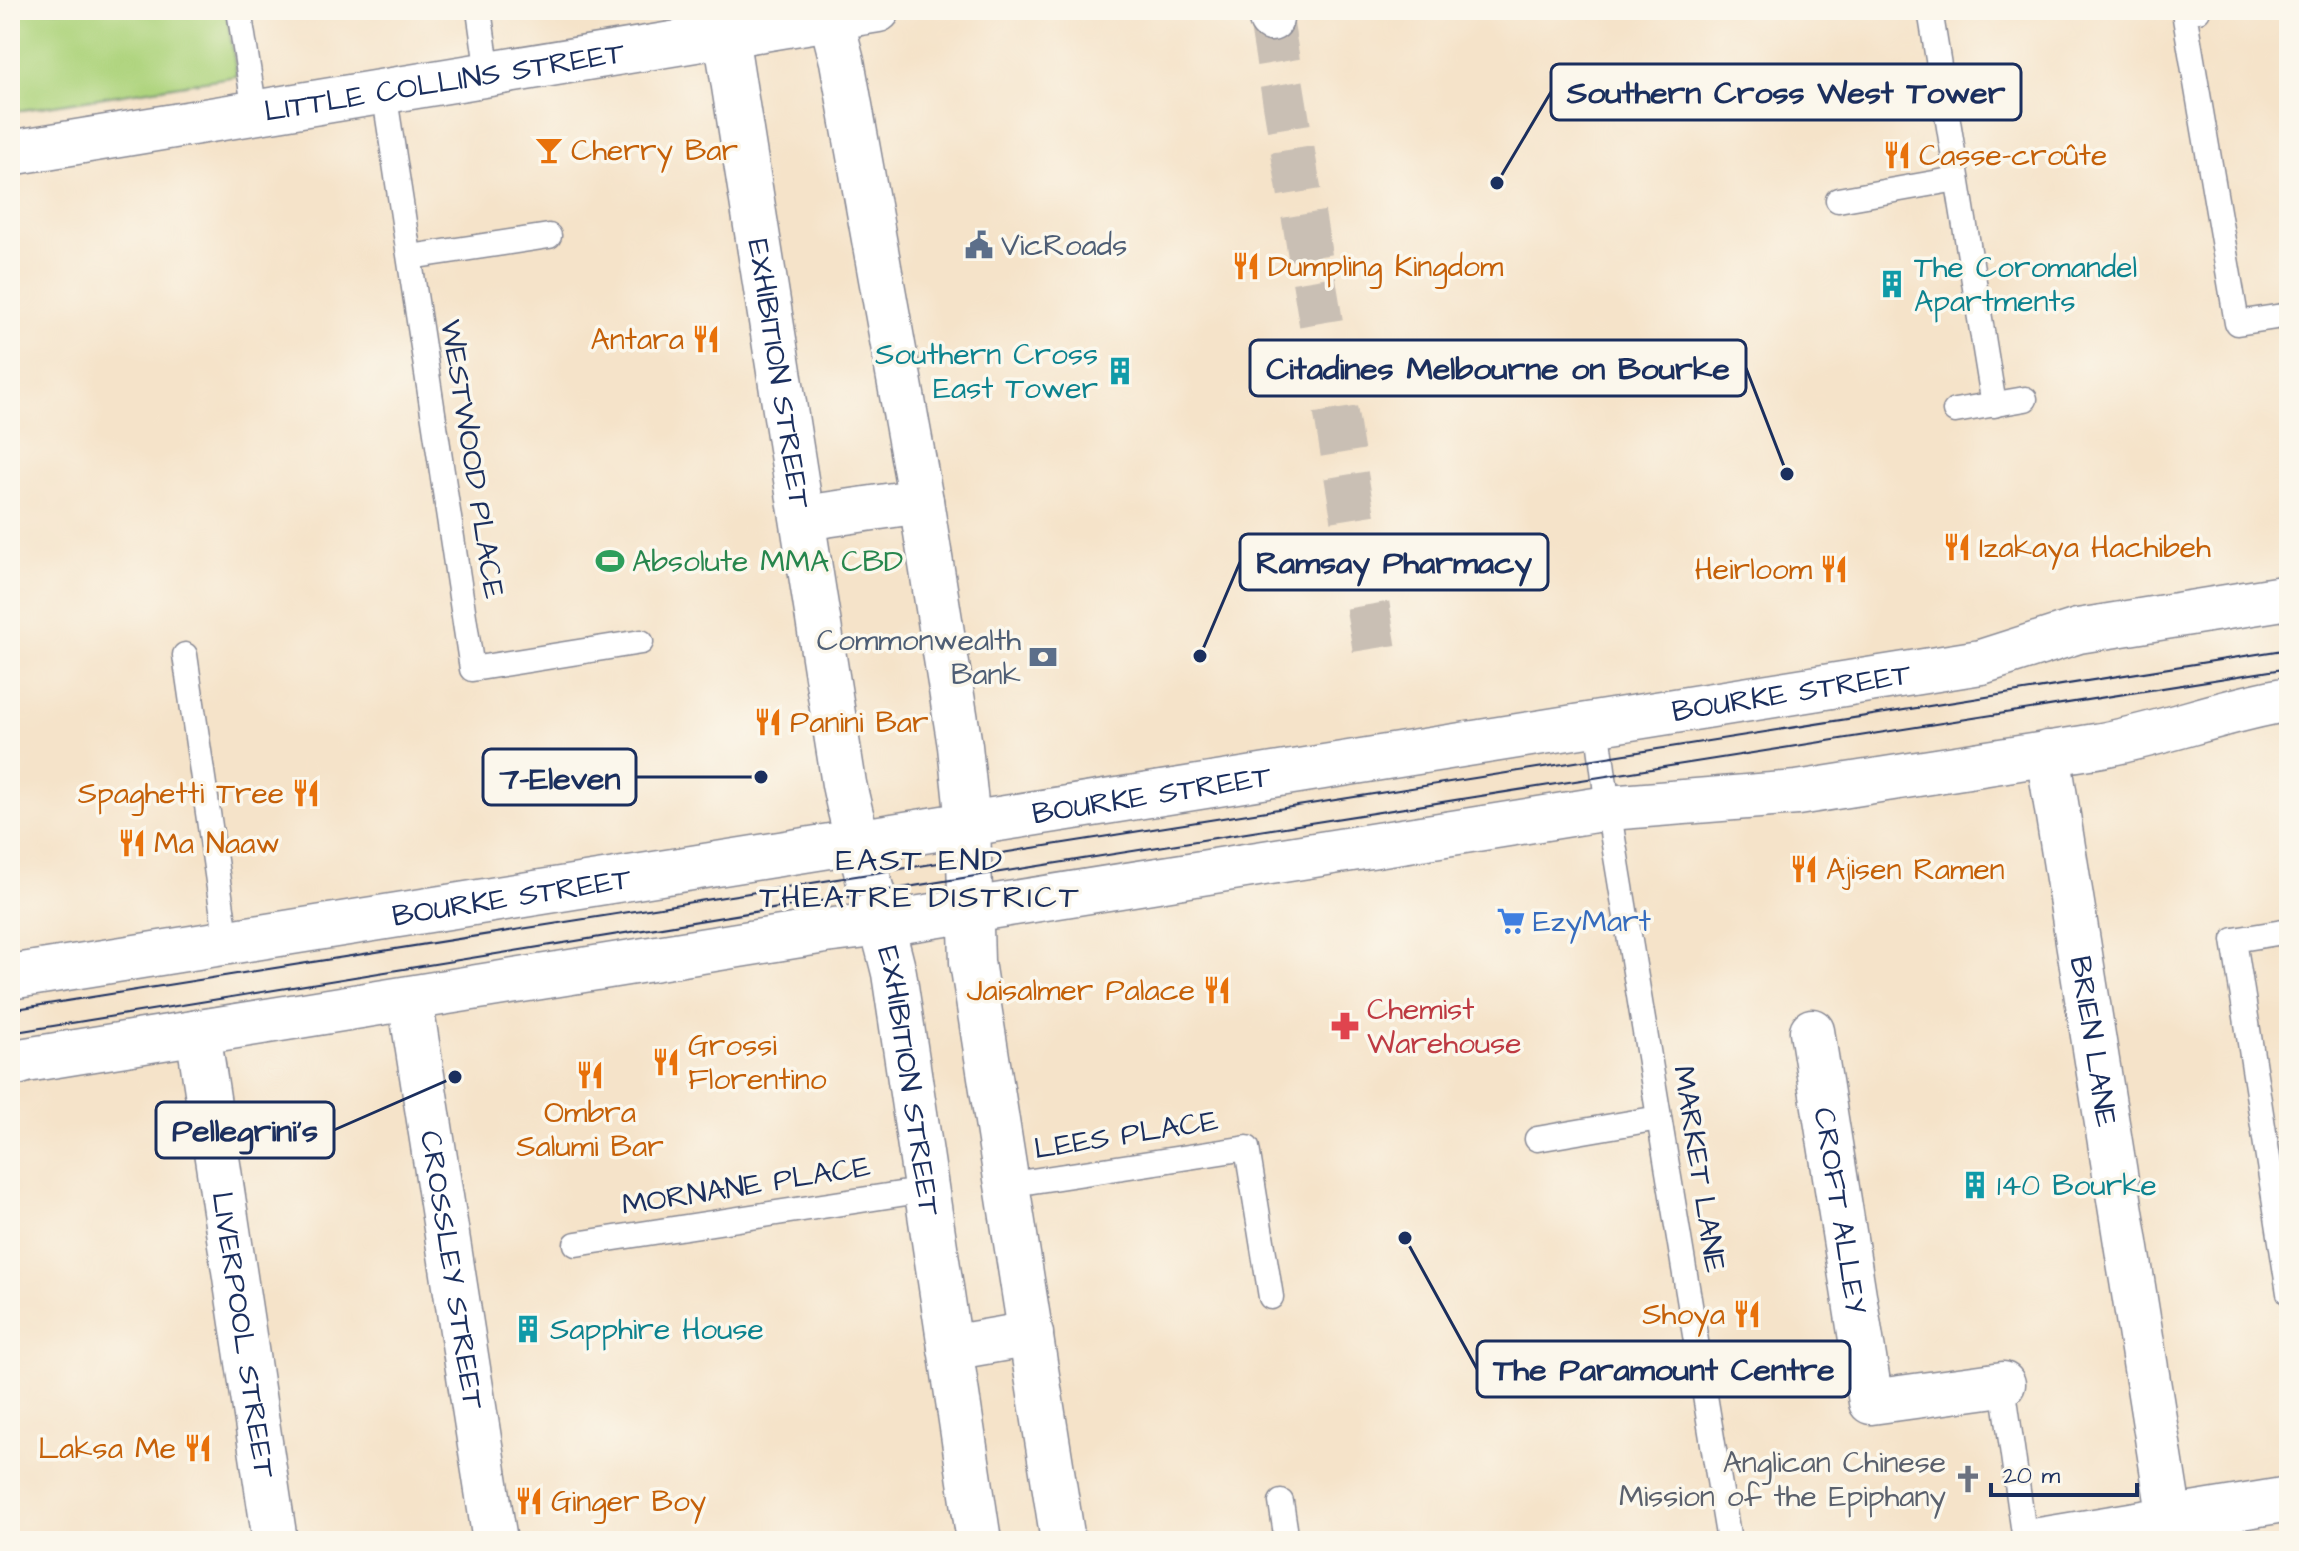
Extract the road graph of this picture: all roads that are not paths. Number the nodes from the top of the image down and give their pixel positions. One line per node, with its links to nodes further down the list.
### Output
1 (239, 10): 10 (lane)
2 (479, 10): 8 (lane)
3 (878, 10): 6 (street, LITTLE COLLINS STREET)
4 (1930, 10): 12 (lane)
5 (2198, 10): 16 (lane)
6 (830, 14): 7 (street, LITTLE COLLINS STREET); 20 (street)
7 (724, 22): 8 (street, LITTLE COLLINS STREET); 21 (street, EXHIBITION STREET)
8 (488, 74): 9 (street, LITTLE COLLINS STREET)
9 (384, 91): 10 (street, LITTLE COLLINS STREET); 15 (lane, WESTWOOD PLACE)
10 (255, 112): 11 (street, LITTLE COLLINS STREET)
11 (10, 153)
12 (1957, 179): 13 (lane); 18 (lane)
13 (1838, 200)
14 (549, 236): 15 (lane)
15 (410, 257): 23 (lane, WESTWOOD PLACE)
16 (2289, 315)
17 (2025, 399): 18 (lane)
18 (1994, 405): 19 (lane)
19 (1955, 411)
20 (921, 501): 21 (street); 29 (street)
21 (804, 518): 30 (street, EXHIBITION STREET)
22 (2289, 597): 26 (street, BOURKE STREET)
23 (641, 642)
24 (185, 655): 34 (lane)
25 (2289, 699): 27 (street)
26 (1597, 723): 28 (lane, MARKET LANE); 29 (street, BOURKE STREET)
27 (2048, 753): 28 (street); 52 (street, BRIEN LANE)
28 (1608, 808): 31 (street); 40 (lane, MARKET LANE)
29 (968, 823): 30 (street, BOURKE STREET); 31 (street)
30 (856, 841): 32 (street, EXHIBITION STREET); 34 (street, BOURKE STREET)
31 (970, 908): 32 (street); 42 (street)
32 (883, 924): 36 (street); 43 (street, EXHIBITION STREET)
33 (2289, 931): 45 (lane)
34 (227, 943): 35 (street, BOURKE STREET)
35 (10, 977)
36 (410, 999): 38 (street); 54 (street, CROSSLEY STREET)
37 (1812, 1031): 49 (street, CROFT ALLEY)
38 (198, 1032): 39 (street); 53 (street, LIVERPOOL STREET)
39 (10, 1065)
40 (1659, 1118): 41 (lane); 58 (lane, MARKET LANE)
41 (1537, 1139)
42 (1007, 1185): 46 (lane, LEES PLACE); 47 (street)
43 (926, 1190): 44 (lane, MORNANE PLACE); 48 (street, EXHIBITION STREET)
44 (576, 1244)
45 (2289, 1293)
46 (1271, 1297)
47 (1031, 1334): 48 (street); 56 (street)
48 (950, 1348): 55 (street, EXHIBITION STREET)
49 (2003, 1384): 59 (lane)
50 (2289, 1499): 52 (street)
51 (1281, 1502): 57 (lane)
52 (2172, 1530): 60 (street)
53 (275, 1541)
54 (495, 1541)
55 (979, 1541)
56 (1063, 1541)
57 (1287, 1541)
58 (1729, 1541)
59 (2025, 1541)
60 (2034, 1541)

